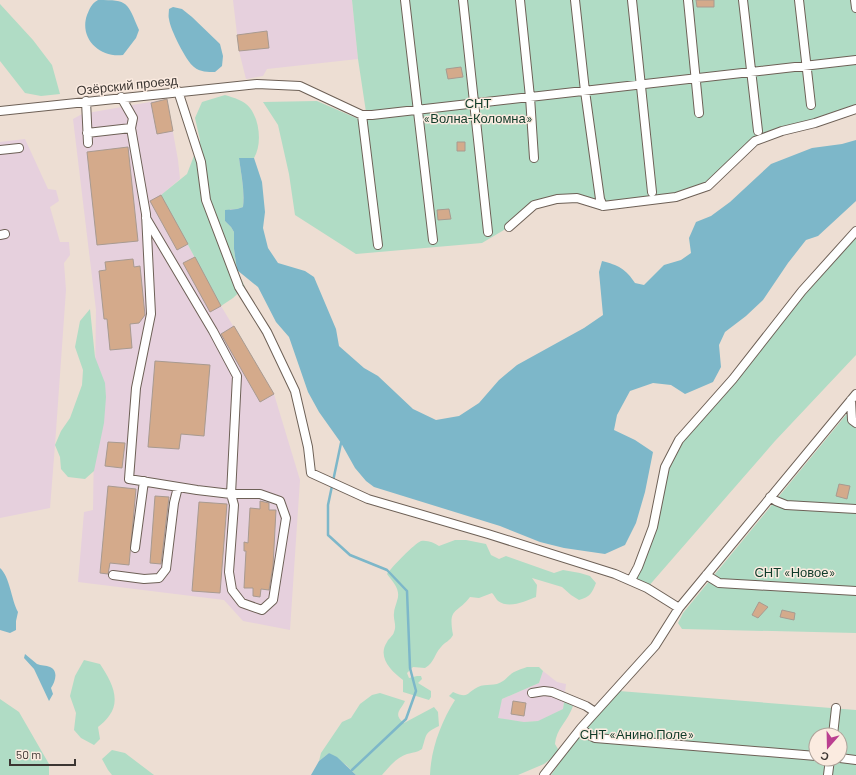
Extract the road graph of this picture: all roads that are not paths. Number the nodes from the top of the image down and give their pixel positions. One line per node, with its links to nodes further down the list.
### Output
1 (405, 0): 25 (street)
2 (463, 0): 21 (street)
3 (520, 0): 19 (street)
4 (575, 0): 17 (street)
5 (632, 0): 15 (street)
6 (688, 0): 14 (street)
7 (743, 0): 13 (street)
8 (799, 0): 12 (street)
9 (855, 0): 10 (street)
10 (856, 8)
11 (856, 60): 12 (street)
12 (806, 66): 13 (street); 22 (street)
13 (751, 72): 14 (street); 29 (street)
14 (696, 79): 15 (street); 26 (street)
15 (641, 85): 17 (street); 35 (street)
16 (178, 91): 18 (street, Озёрский проезд); 27 (street, Озёрский проезд); 53 (street)
17 (584, 91): 19 (street); 36 (street)
18 (121, 97): 20 (street, Озёрский проезд); 28 (street)
19 (530, 97): 21 (street); 34 (street)
20 (86, 101): 24 (street, Озёрский проезд); 30 (street)
21 (474, 103): 25 (street); 40 (street)
22 (811, 105)
23 (856, 109): 36 (street)
24 (0, 110)
25 (418, 110): 27 (street); 41 (street)
26 (698, 113)
27 (362, 115): 42 (street)
28 (131, 128): 30 (street); 37 (street)
29 (758, 131)
30 (87, 132): 31 (street)
31 (88, 143)
32 (19, 148): 33 (street)
33 (0, 150)
34 (534, 158)
35 (652, 192)
36 (603, 206): 38 (street)
37 (146, 218): 45 (street); 47 (street)
38 (509, 227)
39 (856, 231): 53 (street)
40 (488, 232)
41 (433, 240)
42 (378, 245)
43 (854, 397): 44 (street); 48 (street)
44 (856, 424)
45 (144, 481): 46 (street); 50 (street)
46 (178, 487): 47 (street); 52 (street)
47 (231, 494): 47 (street)
48 (770, 497): 49 (street); 51 (street)
49 (856, 508)
50 (135, 548)
51 (706, 575): 54 (street); 55 (street)
52 (113, 576)
53 (631, 580): 55 (street)
54 (856, 591)
55 (679, 608): 58 (street)
56 (532, 693): 58 (street)
57 (836, 708): 59 (street)
58 (595, 712): 60 (street)
59 (834, 727)
60 (581, 728): 61 (street); 62 (street)
61 (808, 755)
62 (544, 775)

